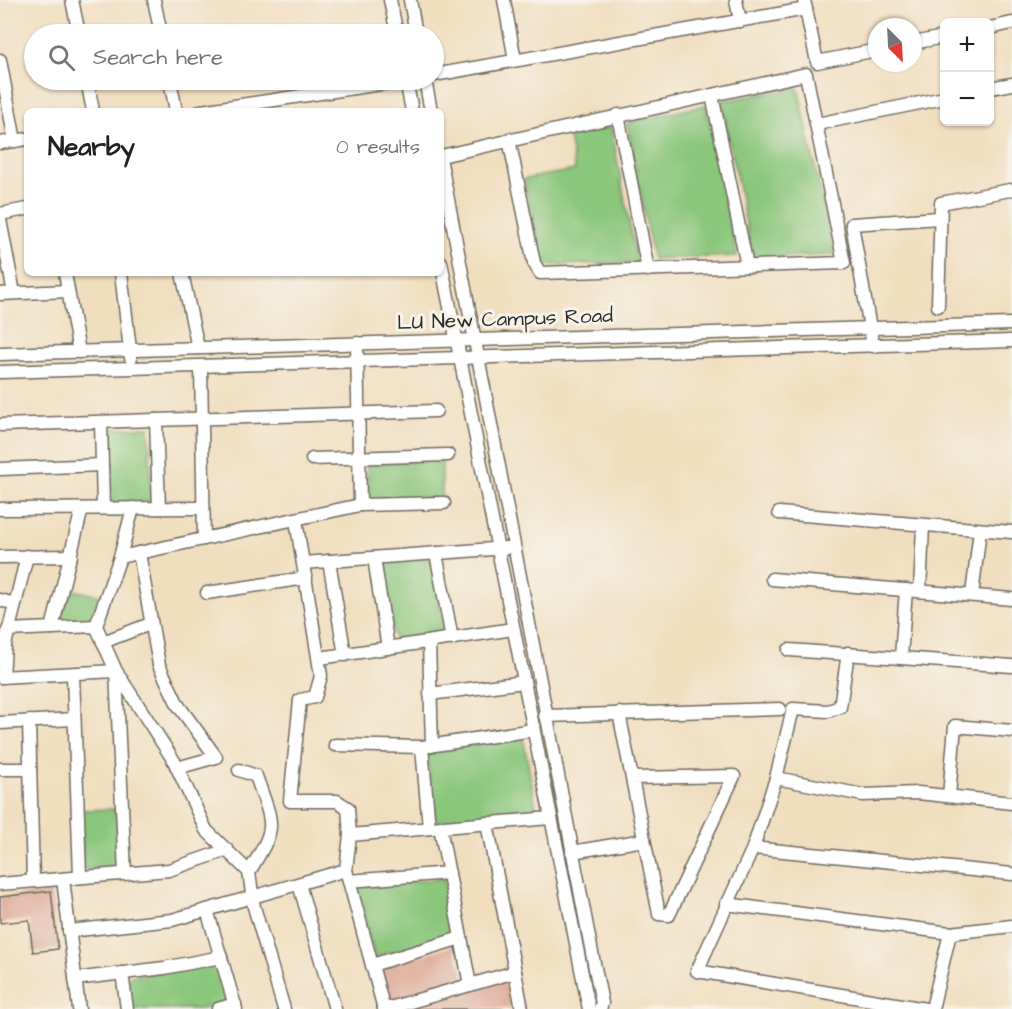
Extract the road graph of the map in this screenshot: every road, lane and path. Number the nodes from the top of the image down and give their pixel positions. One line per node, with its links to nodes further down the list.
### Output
1 (72, 0): 10 (street)
2 (154, 0): 11 (street)
3 (390, 0): 12 (street)
4 (410, 0): 13 (street)
5 (504, 0): 19 (street)
6 (736, 0): 8 (street)
7 (808, 3): 8 (street); 17 (street)
8 (740, 21): 19 (street)
9 (1012, 23): 14 (street)
10 (76, 24)
11 (159, 24)
12 (395, 24)
13 (414, 24)
14 (994, 27)
15 (940, 38): 16 (street)
16 (922, 41)
17 (868, 52)
18 (0, 60): 38 (street)
19 (515, 60): 20 (street)
20 (444, 73)
21 (1012, 84): 22 (street)
22 (994, 87)
23 (89, 90): 30 (street)
24 (172, 90): 31 (street)
25 (340, 90): 32 (street)
26 (408, 90): 33 (street)
27 (427, 90): 34 (street)
28 (712, 95): 35 (street); 36 (street); 47 (street)
29 (940, 99): 36 (street)
30 (92, 108)
31 (175, 108)
32 (221, 108)
33 (411, 108)
34 (430, 108)
35 (618, 115): 37 (street); 48 (street)
36 (817, 124): 47 (street)
37 (509, 139): 40 (street); 48 (street)
38 (21, 140): 39 (street)
39 (0, 143)
40 (444, 155)
41 (444, 179): 60 (street)
42 (1010, 190): 45 (street)
43 (24, 210): 44 (street)
44 (0, 214)
45 (939, 218): 56 (street); 58 (street)
46 (0, 220): 54 (street)
47 (747, 266): 48 (street)
48 (648, 270)
49 (66, 276): 53 (street)
50 (121, 276): 65 (street)
51 (183, 276): 64 (street)
52 (444, 276): 59 (street)
53 (68, 291): 54 (street); 66 (street)
54 (14, 293): 55 (street)
55 (0, 294)
56 (938, 306)
57 (1012, 324): 58 (street, LU New Campus Road)
58 (871, 328): 60 (street, LU New Campus Road); 63 (street)
59 (456, 340): 60 (street, LU New Campus Road); 62 (street, LU New Campus Road); 69 (street)
60 (474, 340): 68 (street)
61 (1012, 341): 63 (street, LU New Campus Road)
62 (357, 343): 64 (street, LU New Campus Road); 70 (street)
63 (873, 345): 68 (street, LU New Campus Road)
64 (198, 348): 65 (street, LU New Campus Road)
65 (131, 351): 66 (street, LU New Campus Road); 72 (street)
66 (79, 352): 67 (street, LU New Campus Road)
67 (0, 354)
68 (477, 357): 69 (street, LU New Campus Road); 99 (street)
69 (460, 358): 70 (street, LU New Campus Road); 100 (street)
70 (357, 362): 71 (street, LU New Campus Road); 75 (street)
71 (201, 367): 72 (street, LU New Campus Road); 76 (street)
72 (132, 369): 73 (street, LU New Campus Road)
73 (0, 372)
74 (436, 411): 75 (street)
75 (358, 414): 76 (street); 81 (street)
76 (202, 418): 77 (street); 91 (street)
77 (156, 420): 78 (street); 90 (street)
78 (101, 422): 79 (street); 83 (street)
79 (1, 425)
80 (448, 455): 81 (street)
81 (359, 456): 82 (street); 86 (street)
82 (312, 459)
83 (102, 465): 84 (street); 88 (street)
84 (2, 469)
85 (444, 503): 86 (street)
86 (360, 506): 94 (street)
87 (82, 508): 88 (street); 92 (street); 104 (street)
88 (103, 508): 89 (street)
89 (133, 508): 90 (street); 106 (street)
90 (159, 508): 91 (street)
91 (203, 508): 98 (street)
92 (0, 509)
93 (779, 513): 95 (street)
94 (296, 520): 98 (street); 109 (street)
95 (923, 526): 96 (street); 113 (street)
96 (980, 530): 97 (street); 115 (street)
97 (1012, 532)
98 (204, 539): 101 (street)
99 (513, 548): 100 (street); 139 (street)
100 (497, 549): 102 (street); 122 (street)
101 (139, 553): 106 (street); 119 (street)
102 (436, 553): 107 (street); 124 (street)
103 (27, 556): 104 (street); 105 (street); 118 (street)
104 (70, 556): 121 (street)
105 (0, 557)
106 (120, 557): 120 (street)
107 (374, 558): 108 (street); 127 (street)
108 (329, 561): 109 (street); 130 (street)
109 (303, 563): 110 (street)
110 (306, 578): 114 (street); 132 (street)
111 (772, 579): 112 (street)
112 (906, 590): 113 (street); 131 (street)
113 (920, 591): 115 (street)
114 (207, 593)
115 (972, 595): 116 (street)
116 (1012, 599)
117 (0, 600): 118 (street)
118 (15, 603): 123 (street)
119 (150, 624): 125 (street); 151 (street)
120 (96, 626): 121 (street); 125 (street)
121 (52, 628): 123 (street)
122 (513, 629): 124 (street); 137 (street)
123 (8, 630): 136 (street)
124 (452, 639): 126 (street)
125 (103, 642): 134 (street)
126 (429, 642): 127 (street); 138 (street)
127 (388, 648): 130 (street)
128 (789, 650): 129 (street)
129 (848, 653): 131 (street); 156 (street)
130 (345, 655): 132 (street)
131 (901, 657): 133 (street)
132 (320, 658): 162 (street)
133 (1012, 666)
134 (116, 672): 135 (street); 151 (street); 168 (street)
135 (73, 674): 136 (street); 144 (street)
136 (2, 677)
137 (524, 682): 138 (street); 140 (street)
138 (430, 694): 150 (street)
139 (541, 694): 140 (street); 143 (street)
140 (526, 695): 147 (street)
141 (780, 709): 142 (street)
142 (619, 713): 143 (street); 155 (street)
143 (545, 716): 166 (street)
144 (74, 719): 145 (street); 172 (street)
145 (29, 721): 146 (street); 152 (street)
146 (0, 723)
147 (533, 730): 150 (street); 159 (street)
148 (1012, 731): 157 (street)
149 (335, 746): 150 (street)
150 (427, 746): 161 (street)
151 (177, 768): 165 (street)
152 (30, 769): 153 (street); 174 (street)
153 (0, 770)
154 (239, 770): 167 (street)
155 (632, 778): 163 (street); 163 (street)
156 (776, 778): 157 (street); 164 (street)
157 (949, 796): 158 (street)
158 (1012, 803)
159 (550, 818): 160 (street); 198 (street)
160 (487, 823): 161 (street); 186 (street)
161 (435, 828): 162 (street); 169 (street)
162 (350, 835): 171 (street)
163 (644, 840): 166 (street)
164 (753, 848): 170 (street); 178 (street)
165 (227, 850): 167 (street); 168 (street)
166 (572, 852): 199 (street)
167 (249, 872): 177 (street)
168 (125, 873): 172 (street)
169 (449, 873): 171 (street); 183 (street)
170 (1012, 874)
171 (348, 875): 176 (street); 185 (street)
172 (80, 877): 173 (street)
173 (63, 879): 174 (street); 181 (street)
174 (33, 881): 175 (street)
175 (0, 884)
176 (299, 884): 177 (street); 195 (street)
177 (253, 897): 179 (street); 194 (street)
178 (726, 904): 182 (street); 200 (street)
179 (207, 910): 181 (street); 184 (street)
180 (1012, 926): 182 (street)
181 (69, 931): 188 (street)
182 (950, 933): 201 (street)
183 (461, 938): 185 (street); 189 (street)
184 (220, 957): 187 (street); 190 (street)
185 (372, 965): 196 (street)
186 (515, 972): 189 (street); 197 (street)
187 (122, 973): 188 (street); 192 (street)
188 (75, 979): 191 (street)
189 (470, 985): 196 (street)
190 (235, 1007): 193 (street)
191 (79, 1009)
192 (127, 1009)
193 (218, 1009)
194 (284, 1009)
195 (335, 1009)
196 (385, 1009)
197 (522, 1009)
198 (589, 1009)
199 (600, 1009)
200 (926, 1009)
201 (932, 1009)

